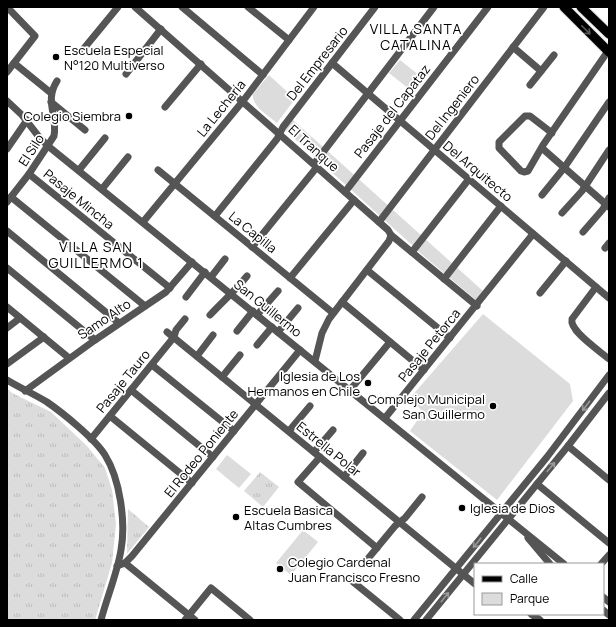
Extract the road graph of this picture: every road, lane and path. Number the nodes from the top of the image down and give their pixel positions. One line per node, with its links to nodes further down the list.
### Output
1 (118, 7): 18 (street)
2 (135, 7): 14 (street, El Tranque)
3 (182, 7): 27 (street)
4 (248, 7): 16 (street)
5 (313, 7): 16 (street, La Lechería)
6 (375, 7): 22 (street, Del Empresario)
7 (434, 7): 31 (street)
8 (488, 7): 38 (street, Pasaje del Capataz)
9 (544, 7): 17 (street, Del Ingeniero)
10 (564, 7): 19 (main road, one-way to 19)
11 (581, 7): 15 (main road)
12 (9, 10): 13 (street); 21 (street)
13 (7, 18)
14 (161, 29): 23 (street, El Tranque); 26 (street)
15 (609, 34)
16 (289, 40): 27 (street, La Lechería)
17 (513, 47): 24 (street); 46 (street, Del Ingeniero)
18 (81, 52)
19 (608, 52): 40 (street)
20 (554, 55): 24 (street)
21 (14, 63): 25 (street); 30 (street)
22 (332, 63): 31 (street, Del Arquitecto); 41 (street, Del Empresario)
23 (201, 64): 33 (street, El Tranque); 36 (street)
24 (541, 71): 29 (street)
25 (7, 72)
26 (126, 74)
27 (263, 75): 33 (street, La Lechería)
28 (57, 82): 30 (street, El Silo)
29 (530, 85)
30 (51, 93): 34 (street, El Silo)
31 (368, 93): 38 (street, Del Arquitecto); 49 (street)
32 (7, 101): 37 (street, San Guillermo)
33 (243, 101): 41 (street, El Tranque); 55 (street, La Lechería)
34 (50, 102): 39 (street); 43 (street, El Silo)
35 (609, 102): 50 (street)
36 (165, 107)
37 (27, 120): 43 (street, San Guillermo); 44 (street)
38 (400, 120): 46 (street, Del Arquitecto); 58 (street, Pasaje del Capataz)
39 (85, 130)
40 (552, 133): 45 (street); 45 (street)
41 (280, 134): 49 (street, El Tranque); 65 (street, Del Empresario)
42 (105, 138): 51 (street)
43 (48, 146): 51 (street, San Guillermo); 53 (street, El Silo)
44 (7, 149)
45 (543, 149): 50 (street)
46 (434, 150): 54 (street, Del Arquitecto); 67 (street, Del Ingeniero)
47 (609, 150): 56 (street)
48 (128, 158): 57 (street)
49 (315, 165): 58 (street, El Tranque); 72 (street)
50 (564, 168): 56 (street); 59 (street)
51 (79, 170): 57 (street, San Guillermo)
52 (158, 170): 55 (street, La Capilla)
53 (29, 174): 60 (street, El Silo); 84 (street, Pasaje Mincha)
54 (469, 179): 63 (street, Del Arquitecto); 73 (street)
55 (175, 184): 65 (street, La Capilla); 66 (street, La Lechería)
56 (585, 186): 62 (street); 64 (street)
57 (102, 189): 66 (street, San Guillermo)
58 (345, 192): 61 (street, El Tranque)
59 (542, 195)
60 (9, 199): 92 (street)
61 (354, 200): 67 (street, El Tranque); 82 (street)
62 (608, 203): 69 (street)
63 (501, 206): 70 (street, Del Arquitecto); 83 (street)
64 (562, 213)
65 (215, 216): 72 (street, La Capilla)
66 (144, 222): 76 (street, San Guillermo)
67 (379, 222): 71 (street, El Tranque)
68 (7, 231): 101 (street)
69 (583, 232)
70 (533, 234): 75 (street, Del Arquitecto); 93 (street, Pasaje Petorca)
71 (391, 235): 73 (street, El Tranque); 78 (street)
72 (252, 247): 82 (street, La Capilla)
73 (412, 252): 83 (street, El Tranque)
74 (225, 259): 81 (street)
75 (566, 261): 85 (street, Del Arquitecto); 88 (street)
76 (192, 262): 79 (street, San Guillermo); 84 (street, Samo Alto)
77 (7, 268): 111 (street)
78 (367, 270): 91 (street); 110 (street)
79 (205, 272): 81 (street, San Guillermo); 89 (street)
80 (246, 276): 87 (street)
81 (211, 277): 87 (street, San Guillermo)
82 (290, 278): 97 (street, La Capilla)
83 (444, 278): 93 (street, El Tranque)
84 (170, 288): 92 (street, Samo Alto)
85 (596, 288): 90 (street, Del Arquitecto); 118 (street)
86 (278, 291): 96 (street)
87 (231, 293): 96 (street, San Guillermo); 98 (street)
88 (540, 293)
89 (186, 297)
90 (609, 298)
91 (342, 302): 97 (street); 112 (street)
92 (145, 306): 101 (street, Samo Alto)
93 (477, 306): 110 (street, Pasaje Petorca)
94 (7, 307): 99 (street)
95 (298, 308): 106 (street)
96 (255, 313): 102 (street, San Guillermo); 104 (street)
97 (333, 313): 119 (street)
98 (210, 315)
99 (20, 318): 103 (street); 108 (street)
100 (185, 319): 109 (street, Pasaje Tauro)
101 (119, 323): 111 (street, Samo Alto)
102 (272, 327): 106 (street, San Guillermo); 113 (street)
103 (7, 328)
104 (237, 331)
105 (167, 332): 109 (street, Estrella Polar)
106 (278, 332): 114 (street, San Guillermo)
107 (213, 335): 116 (street)
108 (44, 337): 117 (street); 120 (street)
109 (174, 337): 116 (street, Estrella Polar); 121 (street, Pasaje Tauro)
110 (450, 338): 122 (street, Pasaje Petorca)
111 (95, 340): 117 (street, Samo Alto)
112 (390, 342): 122 (street); 127 (street)
113 (257, 345)
114 (300, 350): 119 (street, San Guillermo); 130 (street, El Rodeo Poniente)
115 (240, 355): 124 (street)
116 (197, 356): 124 (street, Estrella Polar)
117 (69, 358): 128 (street, Samo Alto)
118 (609, 359)
119 (314, 361): 127 (street, San Guillermo)
120 (7, 364)
121 (152, 365): 126 (street, Pasaje Tauro); 135 (street)
122 (424, 370): 133 (street, Pasaje Petorca)
123 (609, 375): 147 (street, one-way to 147)
124 (222, 377): 130 (street, Estrella Polar)
125 (7, 380): 128 (street)
126 (131, 390): 132 (street, Pasaje Tauro); 141 (street)
127 (350, 390): 133 (street, San Guillermo)
128 (25, 391): 137 (street)
129 (609, 393): 138 (street)
130 (256, 404): 135 (street, El Rodeo Poniente); 136 (street, Estrella Polar)
131 (310, 406): 136 (street)
132 (110, 416): 137 (street, Pasaje Tauro); 144 (street)
133 (385, 418): 147 (street, San Guillermo)
134 (333, 430): 140 (street)
135 (234, 431): 141 (street, El Rodeo Poniente)
136 (289, 431): 140 (street, Estrella Polar)
137 (91, 439): 159 (street)
138 (568, 446): 142 (street); 145 (street, one-way to 138)
139 (363, 453): 143 (street)
140 (317, 455): 143 (street, Estrella Polar); 152 (street)
141 (213, 457): 144 (street, El Rodeo Poniente)
142 (608, 476)
143 (344, 477): 149 (street, Estrella Polar)
144 (192, 483): 155 (street, El Rodeo Poniente)
145 (537, 484): 148 (street); 151 (street)
146 (422, 497): 149 (street)
147 (501, 513): 148 (street, San Guillermo); 160 (street, one-way to 160)
148 (508, 519): 150 (street, San Guillermo); 161 (street)
149 (400, 522): 152 (street); 160 (street, Estrella Polar)
150 (519, 527): 156 (street, San Guillermo); 157 (street, San Guillermo)
151 (609, 543)
152 (376, 548): 154 (street)
153 (609, 554): 158 (street)
154 (366, 561)
155 (124, 563): 159 (street, El Rodeo Poniente); 165 (street)
156 (549, 563)
157 (563, 563)
158 (602, 563)
159 (117, 566): 166 (street)
160 (456, 568): 161 (street, Estrella Polar); 169 (street)
161 (463, 574): 163 (street, Estrella Polar); 170 (street, one-way to 161)
162 (352, 581): 168 (street)
163 (474, 583)
164 (531, 616): 171 (street)
165 (190, 618): 167 (street)
166 (101, 620)
167 (250, 620)
168 (400, 620)
169 (414, 620)
170 (426, 620)
171 (540, 620)

